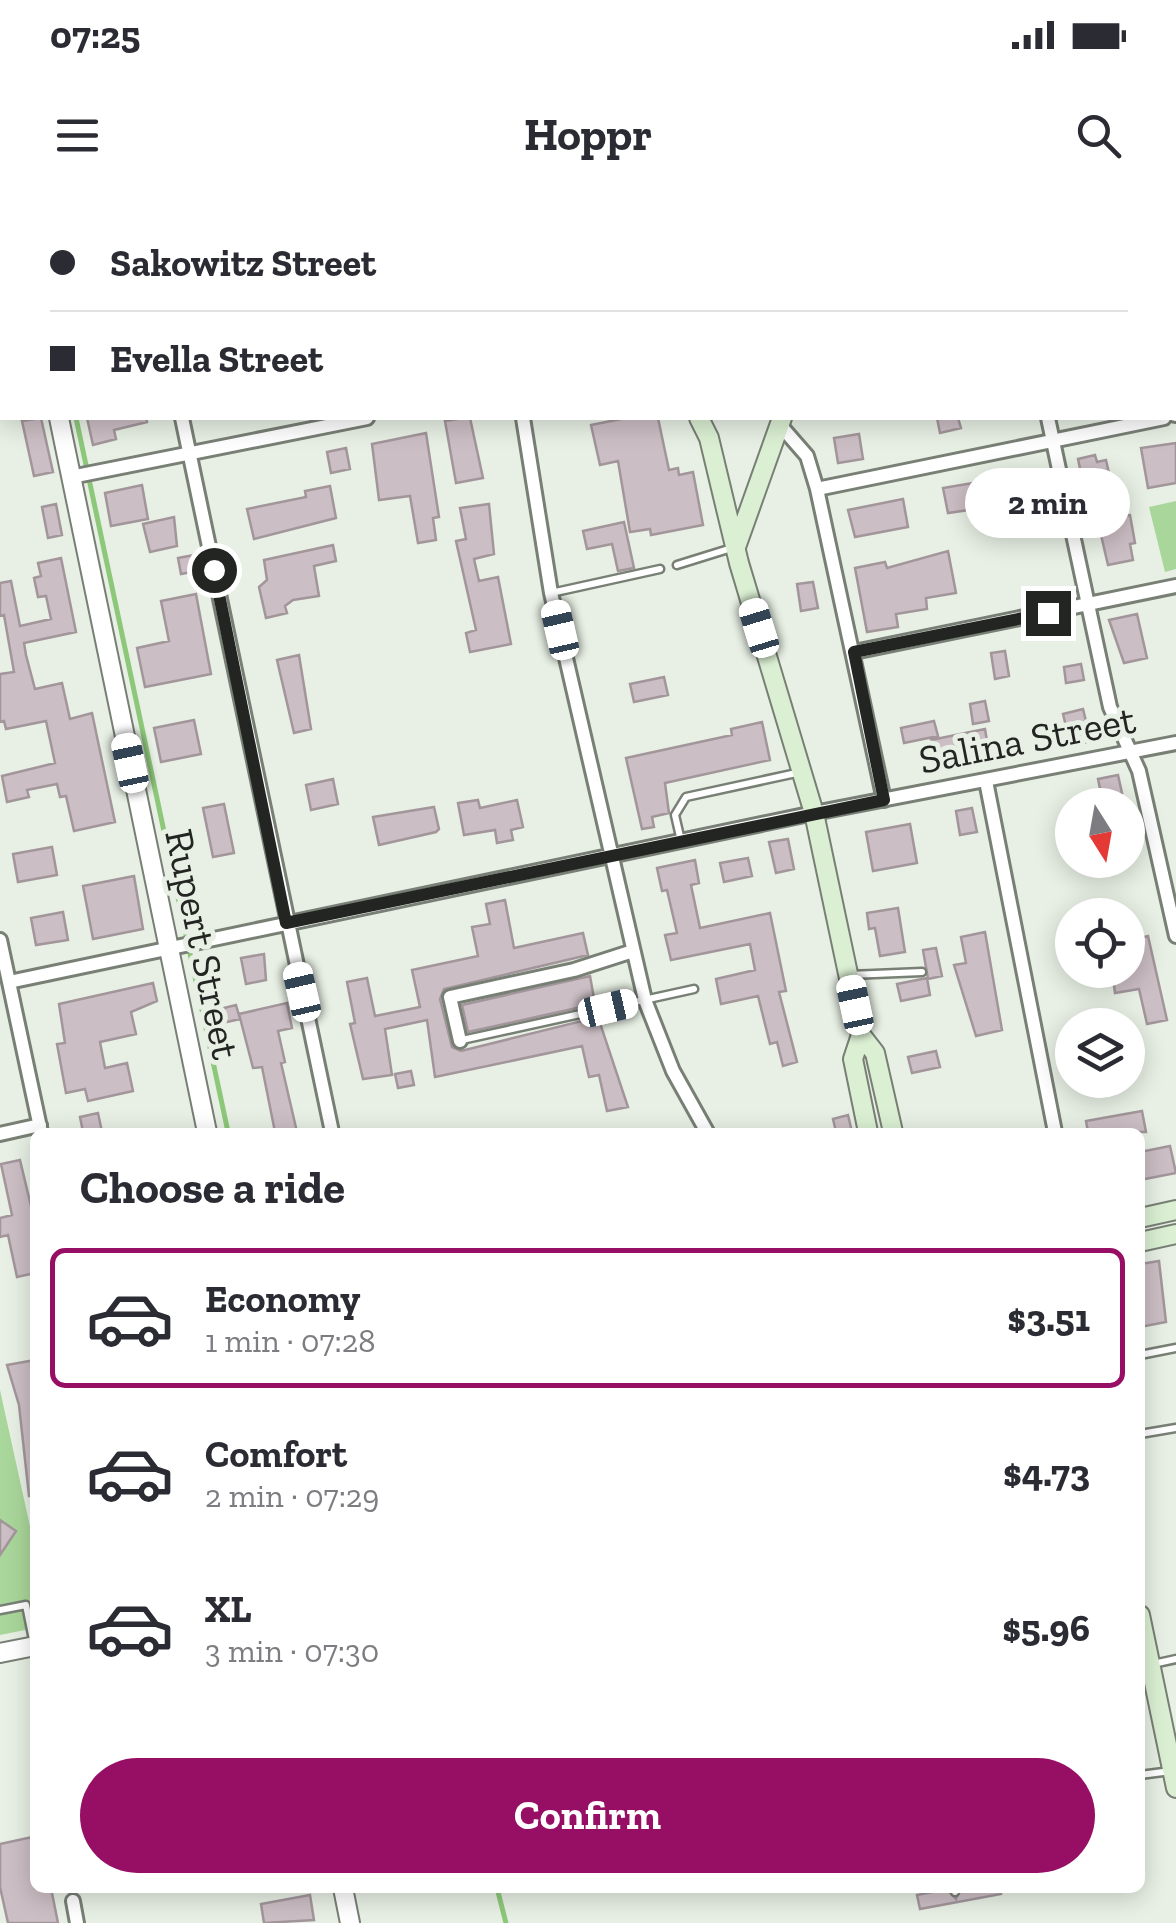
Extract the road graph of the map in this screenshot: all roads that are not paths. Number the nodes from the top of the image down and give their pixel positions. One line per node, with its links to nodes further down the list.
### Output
1 (60, 420): 13 (street, Rupert Street)
2 (182, 420): 12 (street)
3 (357, 420): 12 (street)
4 (523, 420): 19 (street)
5 (700, 420): 10 (main road)
6 (710, 420): 10 (main road)
7 (1048, 420): 11 (street)
8 (1154, 420): 11 (street)
9 (781, 421): 14 (street); 15 (main road)
10 (709, 438): 15 (main road)
11 (1052, 441): 14 (street); 20 (street)
12 (190, 453): 13 (street); 30 (street)
13 (76, 476): 33 (street, Rupert Street)
14 (817, 489): 21 (street)
15 (736, 547): 16 (lane); 24 (main road)
16 (676, 566)
17 (660, 569): 19 (lane)
18 (1176, 586): 20 (street)
19 (551, 593): 29 (street)
20 (1086, 605): 21 (street); 23 (street)
21 (854, 652): 26 (street)
22 (1176, 744): 23 (street, Salina Street)
23 (1129, 753): 25 (street, Salina Street); 31 (street)
24 (802, 772): 27 (main road); 28 (lane)
25 (986, 781): 26 (street, Salina Street); 48 (street)
26 (884, 800): 27 (street, Salina Street)
27 (814, 813): 28 (street, Salina Street); 36 (main road)
28 (681, 842): 29 (street, Salina Street)
29 (612, 856): 30 (street, Salina Street); 34 (street)
30 (286, 923): 33 (street, Salina Street); 44 (street)
31 (1176, 936)
32 (0, 940): 37 (street)
33 (173, 950): 37 (street, Salina Street); 43 (street, Rupert Street)
34 (633, 951): 39 (street); 41 (street)
35 (922, 972): 36 (lane)
36 (848, 975): 40 (main road)
37 (9, 982): 42 (street)
38 (694, 989): 39 (lane)
39 (645, 1000): 41 (lane); 45 (street)
40 (861, 1035): 46 (main road); 47 (main road)
41 (460, 1041)
42 (40, 1128)
43 (206, 1128)
44 (331, 1128)
45 (705, 1128)
46 (867, 1128)
47 (892, 1128)
48 (1054, 1128)
49 (30, 1130): 50 (street)
50 (0, 1134)
51 (1176, 1210): 52 (main road)
52 (1145, 1217)
53 (1176, 1234): 54 (main road)
54 (1145, 1241)
55 (1176, 1348): 56 (lane)
56 (1145, 1354)
57 (1176, 1428): 58 (lane)
58 (1145, 1433)
59 (0, 1610): 60 (lane)
60 (30, 1623)
61 (30, 1647): 63 (street)
62 (1145, 1647): 65 (main road)
63 (0, 1653)
64 (1176, 1659): 65 (lane)
65 (1149, 1673): 66 (main road)
66 (1168, 1708): 67 (main road)
67 (1171, 1736): 68 (main road)
68 (1174, 1772): 69 (lane)
69 (1145, 1775)
70 (344, 1893): 73 (street)
71 (72, 1901): 72 (street)
72 (77, 1923)
73 (350, 1923)

